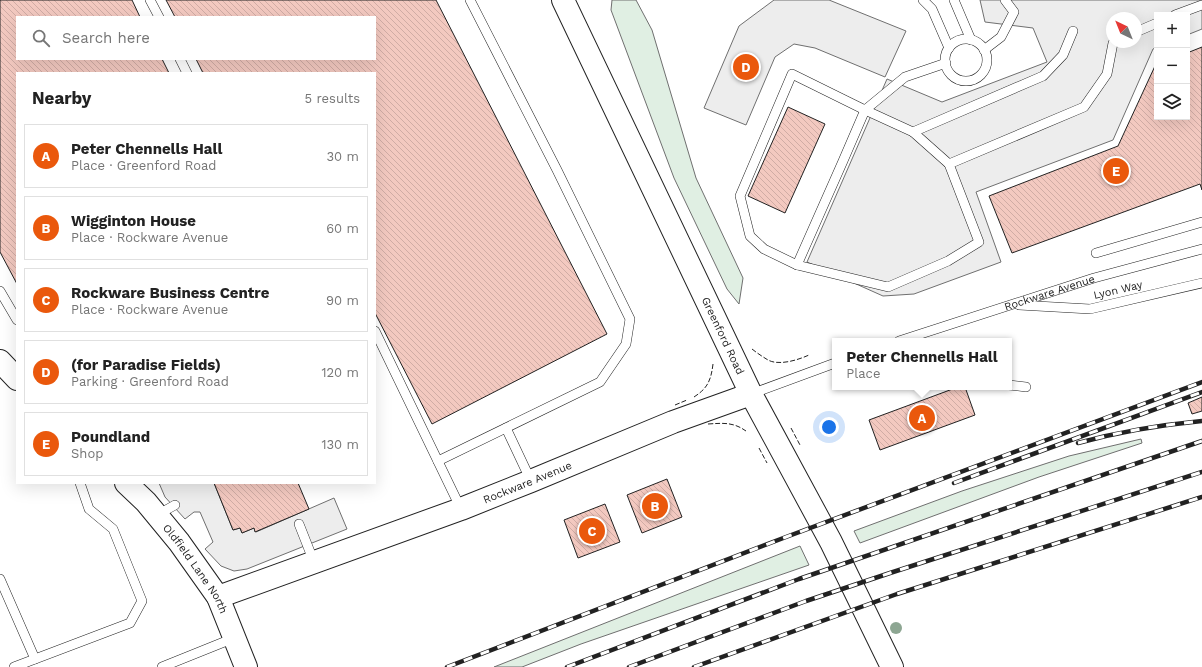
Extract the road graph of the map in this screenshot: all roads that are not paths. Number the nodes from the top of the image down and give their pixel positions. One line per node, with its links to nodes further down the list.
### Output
1 (150, 0): 9 (lane)
2 (470, 0): 39 (lane)
3 (563, 0): 38 (street, Greenford Road)
4 (923, 0): 14 (lane)
5 (954, 0): 13 (lane)
6 (1005, 0): 16 (lane)
7 (1202, 5): 8 (lane)
8 (1183, 12)
9 (158, 16)
10 (1154, 24): 11 (lane)
11 (1142, 29)
12 (1073, 31): 21 (lane)
13 (971, 40): 14 (lane); 16 (lane)
14 (949, 48): 18 (lane)
15 (1112, 48): 22 (lane)
16 (984, 50): 18 (lane)
17 (180, 60): 19 (lane)
18 (946, 63): 20 (lane)
19 (186, 72)
20 (865, 110): 21 (lane); 26 (lane); 26 (lane)
21 (913, 132): 22 (lane)
22 (949, 164): 26 (lane)
23 (1202, 222): 25 (lane)
24 (1202, 249): 29 (lane, Rockware Avenue)
25 (1096, 253)
26 (797, 265)
27 (1202, 283): 29 (lane, Lyon Way)
28 (0, 291): 30 (lane)
29 (1014, 305): 32 (lane, Rockware Avenue)
30 (16, 318)
31 (376, 332): 40 (lane)
32 (909, 338)
33 (0, 361): 35 (street)
34 (832, 364): 38 (lane, Rockware Avenue)
35 (16, 378)
36 (1012, 385): 37 (lane)
37 (1026, 387)
38 (751, 394): 41 (street, Rockware Avenue); 54 (street, Greenford Road)
39 (506, 428): 40 (lane); 41 (lane)
40 (438, 461): 44 (lane)
41 (531, 481): 44 (street, Rockware Avenue)
42 (80, 484): 50 (lane)
43 (127, 484): 48 (street, Oldfield Lane North)
44 (461, 508): 46 (street, Rockware Avenue)
45 (299, 524): 46 (lane)
46 (314, 562): 48 (street, Rockware Avenue)
47 (0, 579): 50 (lane)
48 (218, 597): 49 (street, Oldfield Lane North)
49 (234, 638): 52 (lane); 53 (street, Oldfield Lane North)
50 (35, 659): 51 (lane)
51 (14, 667)
52 (162, 667)
53 (246, 667)
54 (892, 667)

